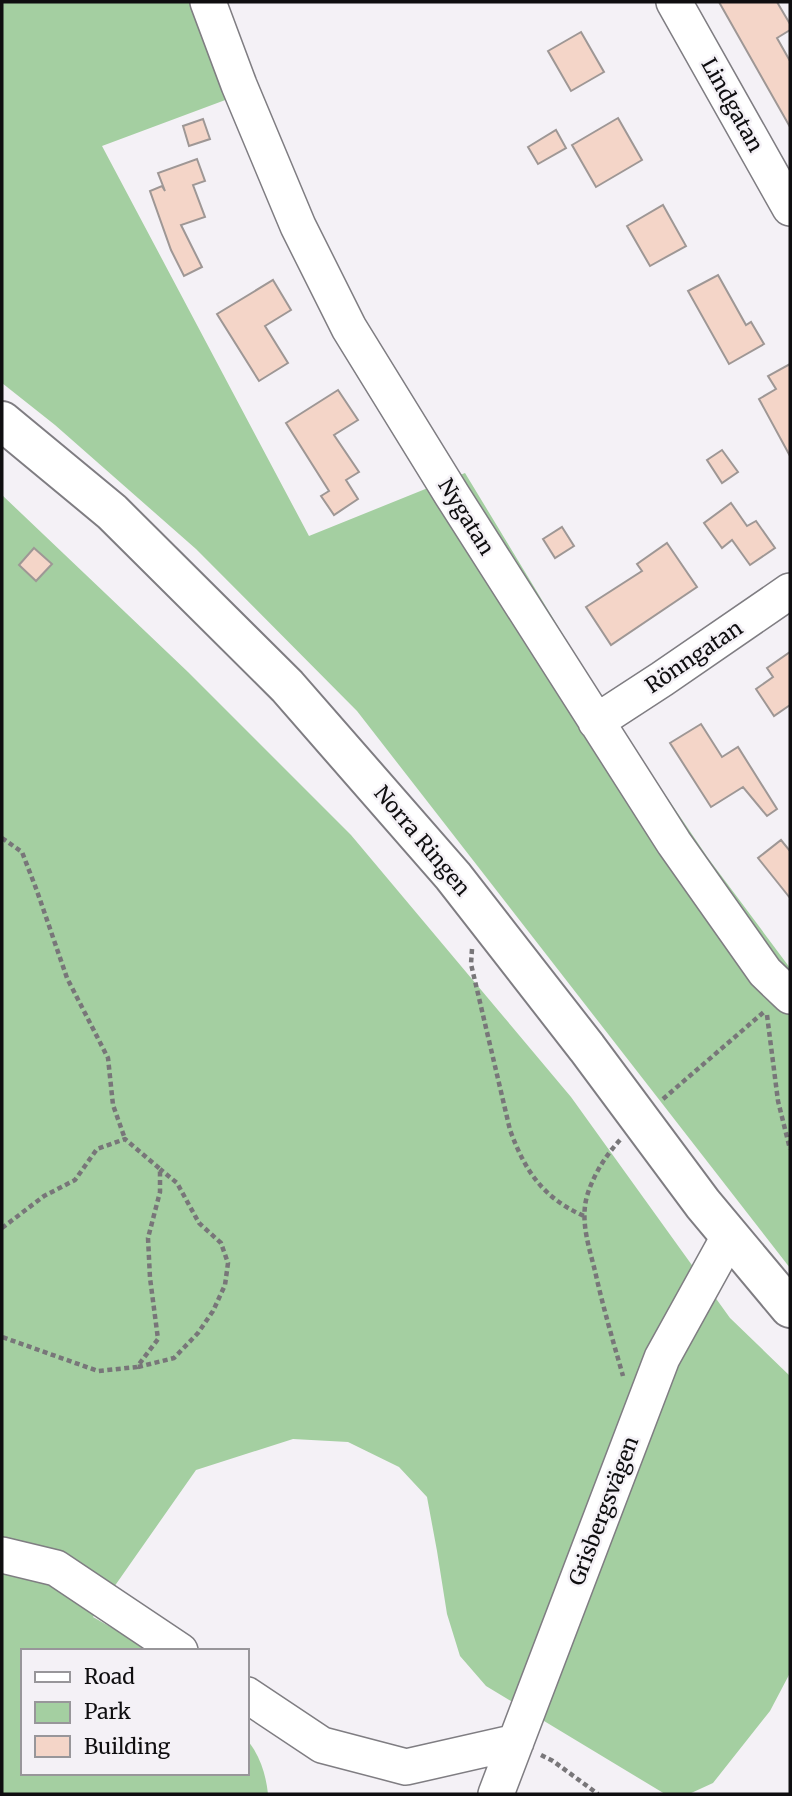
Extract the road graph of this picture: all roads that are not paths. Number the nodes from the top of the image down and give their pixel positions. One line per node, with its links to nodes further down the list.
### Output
1 (208, 2): 6 (street, Nygatan)
2 (674, 2): 3 (street, Lindgatan)
3 (790, 208)
4 (2, 421): 8 (main road, Norra Ringen)
5 (790, 591): 6 (street, Rönngatan)
6 (596, 722): 7 (street, Nygatan)
7 (790, 996)
8 (730, 1235): 9 (main road, Norra Ringen); 13 (street, Grisbergsvägen)
9 (790, 1308)
10 (2, 1555): 11 (street)
11 (177, 1649)
12 (248, 1696): 13 (street)
13 (516, 1742): 14 (street, Grisbergsvägen)
14 (496, 1794)

